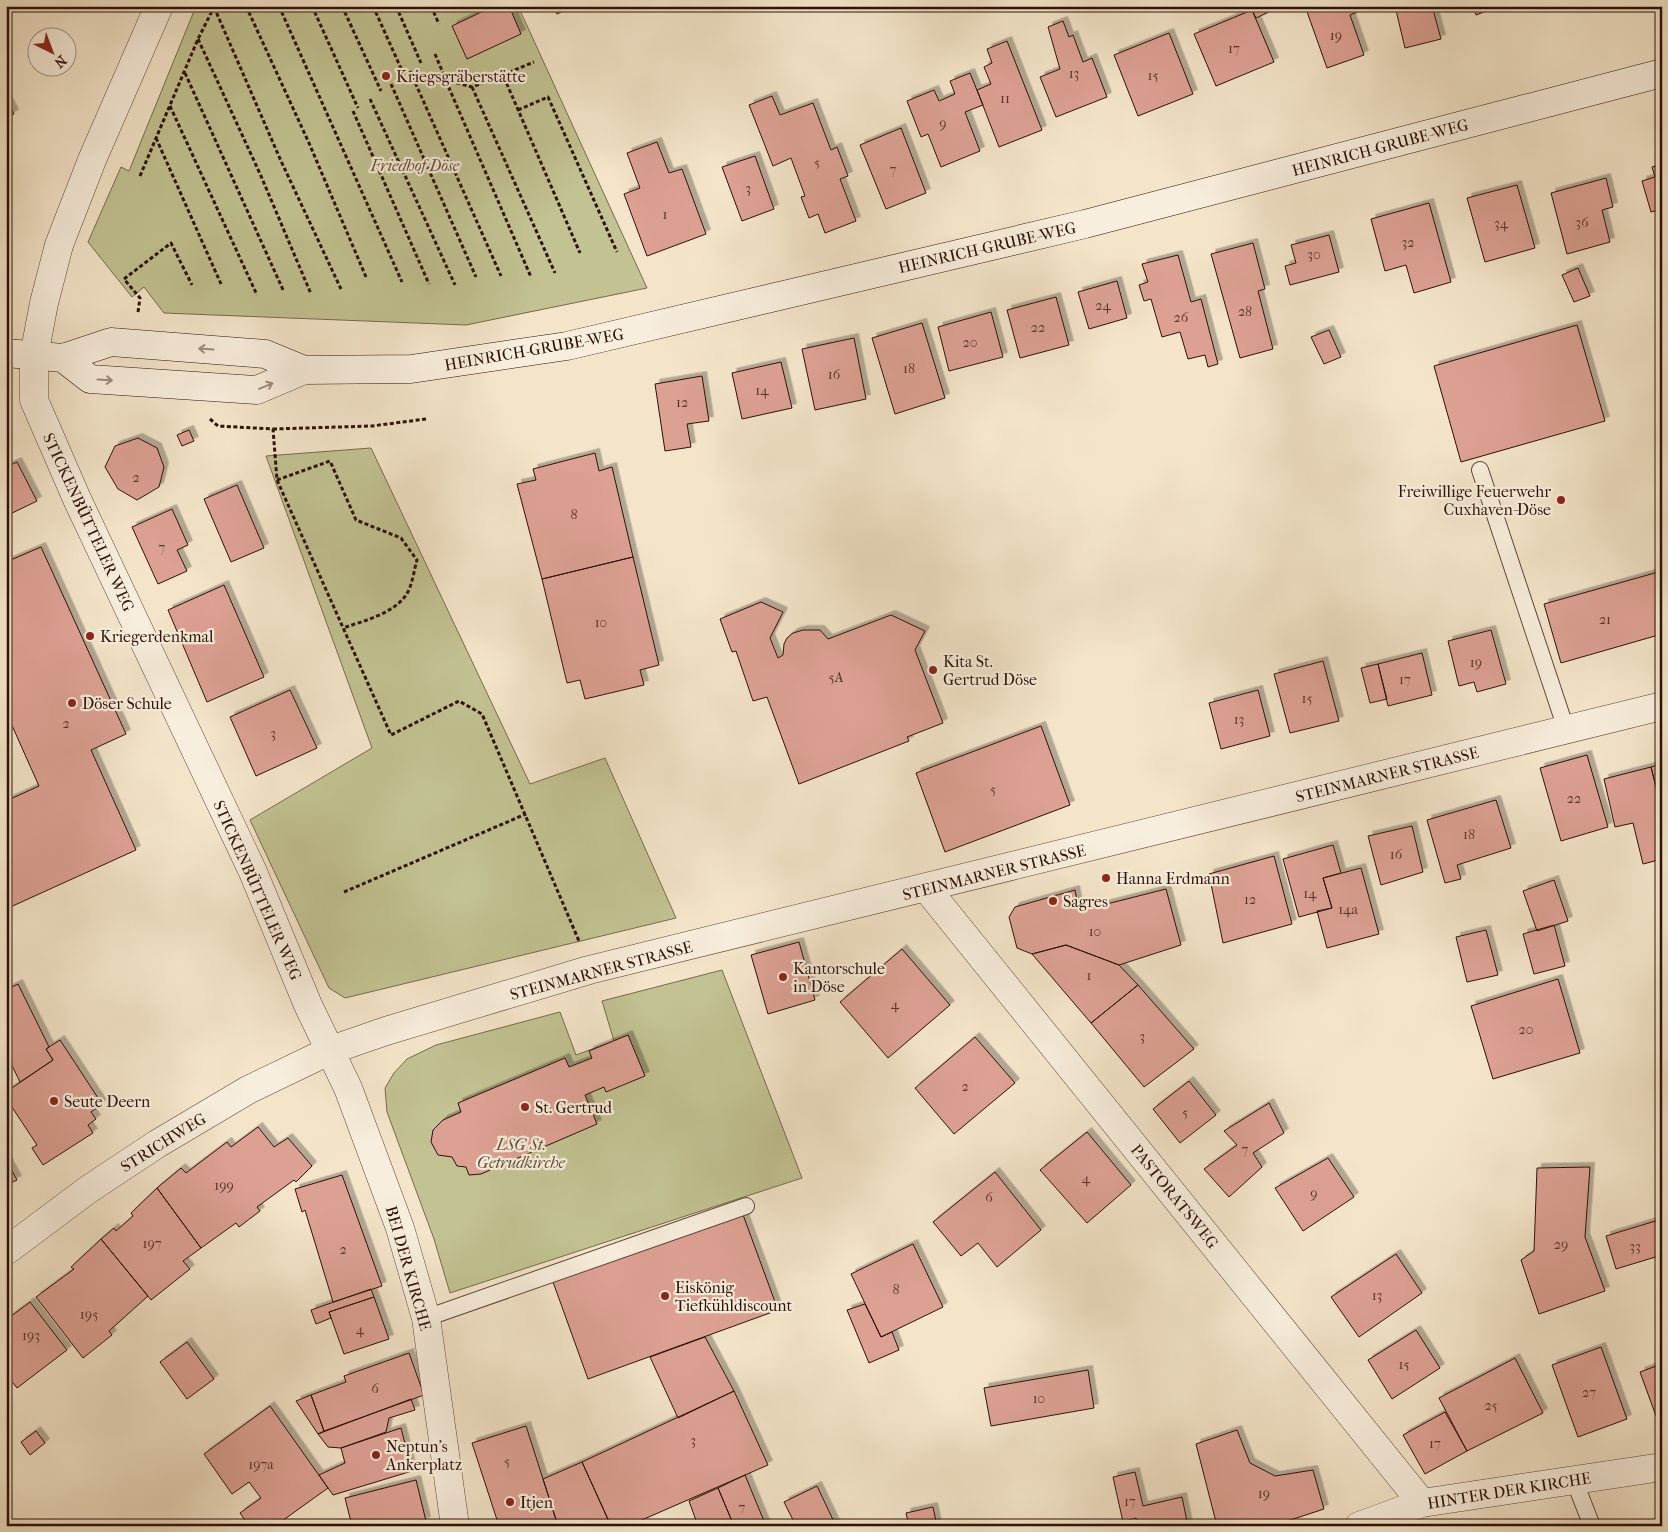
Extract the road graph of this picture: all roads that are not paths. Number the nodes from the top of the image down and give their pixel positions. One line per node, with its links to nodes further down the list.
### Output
1 (159, 6): 4 (street, STICKENBÜTTELER WEG)
2 (1662, 73): 6 (street, HEINRICH-GRUBE-WEG)
3 (6, 353): 4 (street, HEINRICH-GRUBE-WEG)
4 (34, 356): 5 (street, HEINRICH-GRUBE-WEG); 11 (street, STICKENBÜTTELER WEG)
5 (63, 358): 6 (street, HEINRICH-GRUBE-WEG, one-way to 5); 6 (street, HEINRICH-GRUBE-WEG, one-way to 6)
6 (304, 370)
7 (1480, 470): 9 (lane)
8 (1662, 706): 9 (street, STEINMARNER STRASSE)
9 (1566, 730): 10 (street, STEINMARNER STRASSE)
10 (927, 889): 11 (street, STEINMARNER STRASSE); 17 (street, PASTORATSWEG)
11 (331, 1050): 13 (street, STRICHWEG); 14 (street, BEI DER KIRCHE)
12 (746, 1206): 14 (lane)
13 (6, 1252)
14 (426, 1318): 18 (street, BEI DER KIRCHE)
15 (1662, 1467): 16 (street, HINTER DER KIRCHE)
16 (1574, 1480): 17 (street, HINTER DER KIRCHE); 20 (lane)
17 (1422, 1503): 19 (street, HINTER DER KIRCHE)
18 (455, 1526)
19 (1358, 1526)
20 (1592, 1526)

